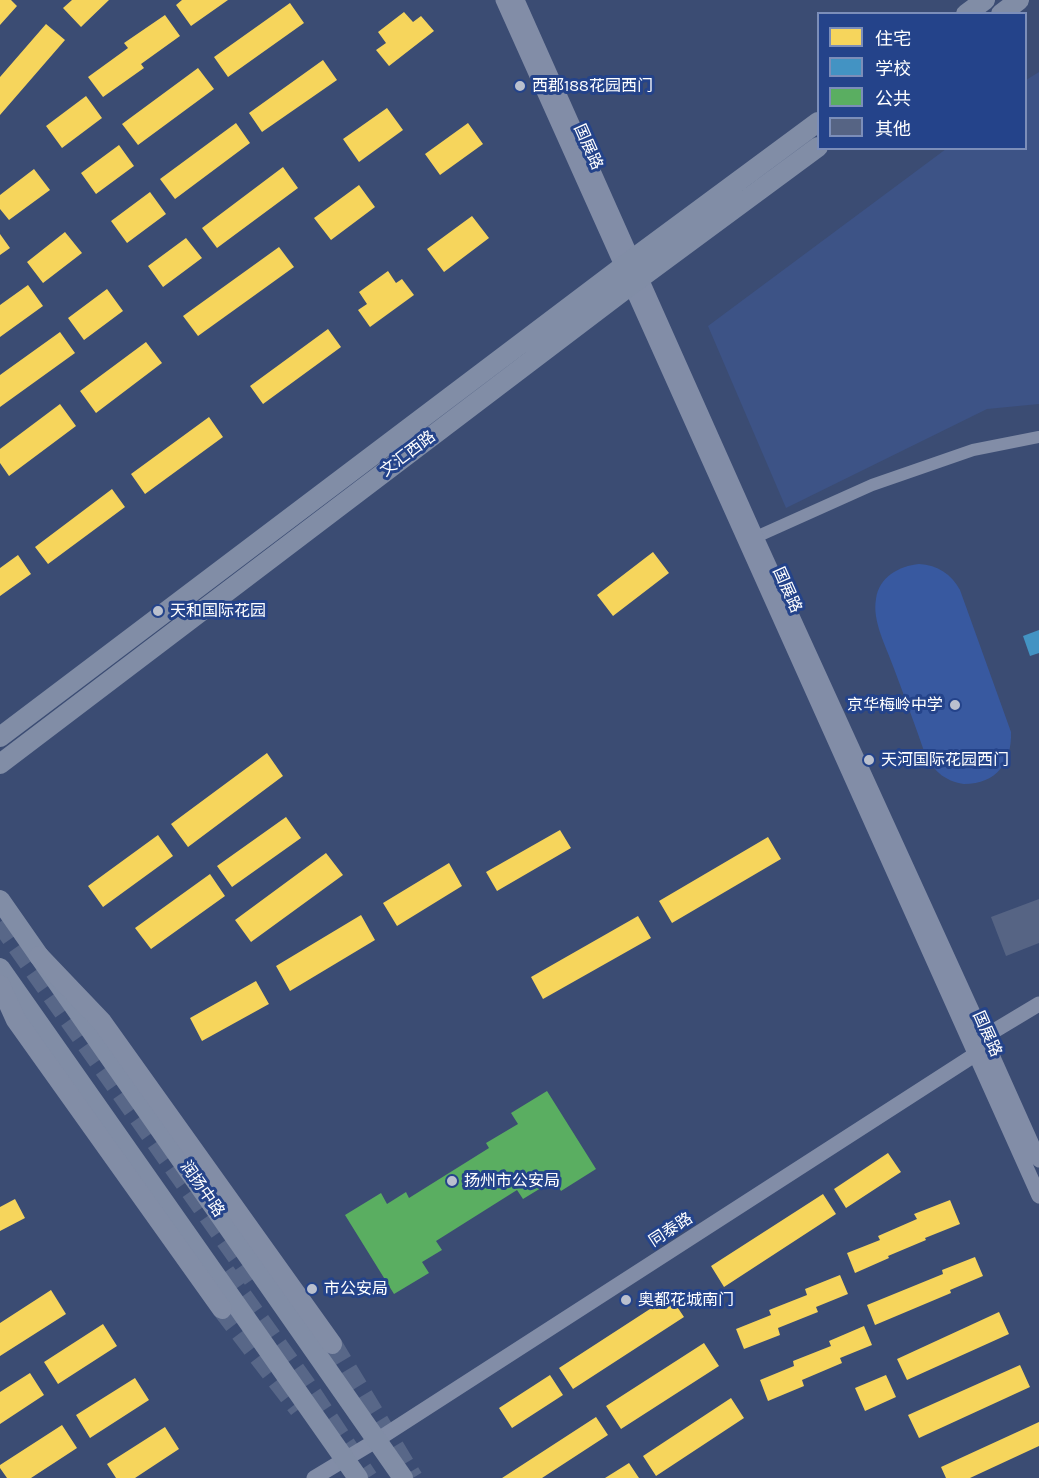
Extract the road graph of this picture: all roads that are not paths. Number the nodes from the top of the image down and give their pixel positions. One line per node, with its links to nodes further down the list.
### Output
1 (503, 0): 9 (street, 国展路)
2 (517, 0): 9 (street, 国展路)
3 (985, 0): 5 (main road)
4 (1019, 0): 6 (main road)
5 (969, 12)
6 (1003, 12)
7 (817, 123): 9 (main road, 文汇西路)
8 (817, 148): 10 (main road, 文汇西路)
9 (627, 263): 10 (street, 国展路); 13 (main road, 文汇西路)
10 (636, 281): 12 (street, 国展路); 14 (main road, 文汇西路); 21 (street, 国展路)
11 (1039, 437): 12 (street)
12 (756, 537): 20 (street, 国展路)
13 (0, 737)
14 (0, 764)
15 (0, 900): 16 (main road, 润扬中路)
16 (39, 956): 25 (highway); 26 (main road, 润扬中路)
17 (0, 969): 27 (main road)
18 (0, 985): 24 (highway)
19 (1039, 1004): 20 (street)
20 (984, 1037): 21 (street); 22 (street, 国展路)
21 (976, 1054): 23 (street, 国展路); 26 (street, 同泰路)
22 (1039, 1160)
23 (1039, 1196)
24 (222, 1309)
25 (332, 1344)
26 (377, 1440): 27 (street, 同泰路); 30 (main road, 润扬中路)
27 (345, 1459): 28 (street, 同泰路); 29 (main road)
28 (314, 1478)
29 (358, 1478)
30 (403, 1478)

